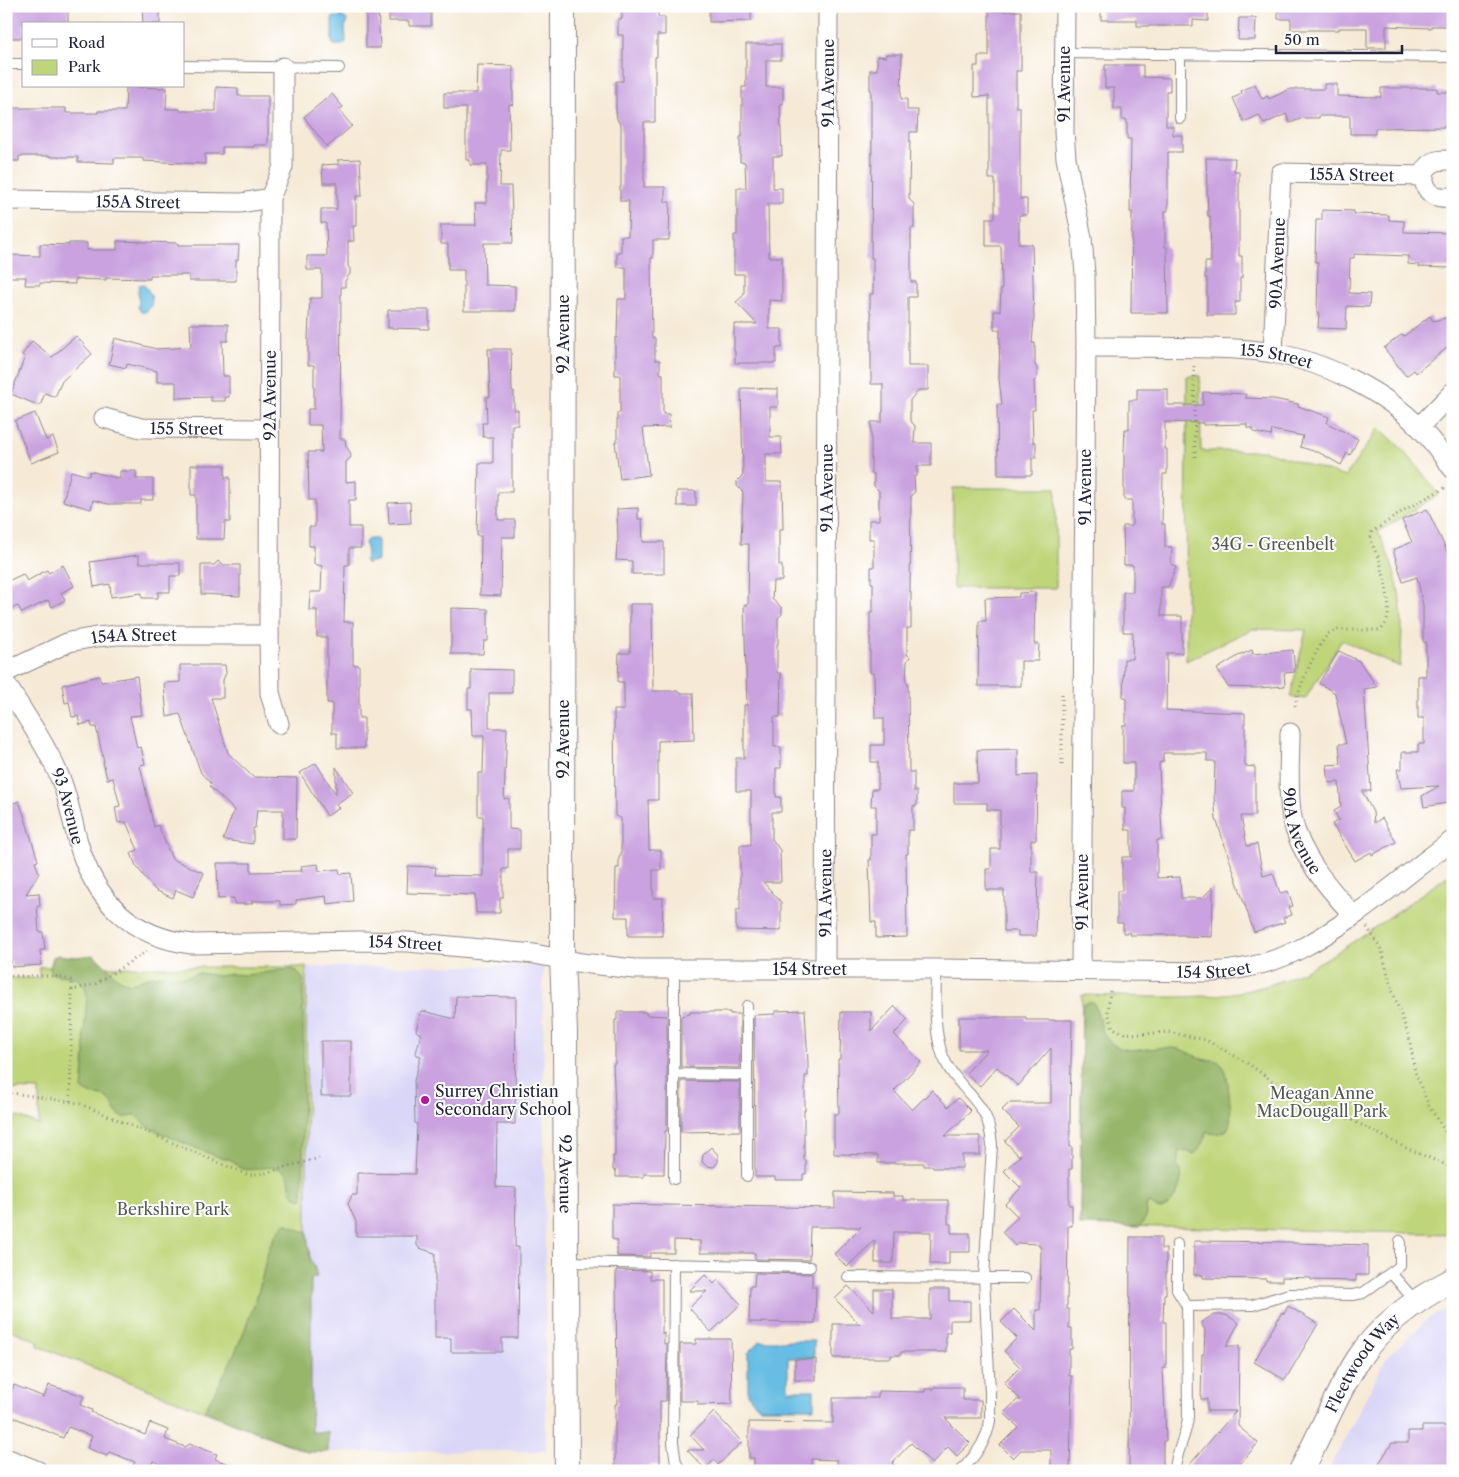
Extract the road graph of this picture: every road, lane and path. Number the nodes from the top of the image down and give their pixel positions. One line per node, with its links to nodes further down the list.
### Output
1 (563, 6): 40 (street, 92 Avenue)
2 (828, 6): 43 (street, 91A Avenue)
3 (1064, 6): 4 (street, 91 Avenue)
4 (1064, 53): 5 (lane); 19 (street, 91 Avenue)
5 (1180, 54): 6 (lane); 12 (lane)
6 (1453, 58)
7 (6, 64): 8 (lane)
8 (22, 64)
9 (185, 66): 10 (lane)
10 (283, 67): 11 (lane); 17 (street, 92A Avenue)
11 (339, 68)
12 (1180, 118)
13 (1453, 160): 15 (street)
14 (1281, 173): 15 (street, 155A Street); 20 (street, 90A Avenue)
15 (1424, 176): 16 (street)
16 (1453, 197)
17 (270, 198): 18 (street, 155A Street); 25 (street, 92A Avenue)
18 (6, 200)
19 (1086, 347): 20 (street, 155 Street); 44 (street, 91 Avenue)
20 (1274, 353): 24 (street, 155 Street)
21 (1194, 366): 26 (path)
22 (1453, 392): 24 (street)
23 (104, 418): 25 (street, 155 Street)
24 (1419, 427): 27 (street, 155 Street)
25 (269, 429): 28 (street, 92A Avenue)
26 (1196, 459)
27 (1450, 478): 32 (path)
28 (269, 635): 29 (street, 154A Street); 33 (street, 92A Avenue)
29 (6, 672)
30 (6, 684): 38 (street, 93 Avenue)
31 (1062, 692): 35 (path)
32 (1295, 706)
33 (279, 724)
34 (1290, 733): 37 (street, 90A Avenue)
35 (1062, 764)
36 (1453, 840): 37 (street, 154 Street)
37 (1360, 921): 44 (street, 154 Street); 53 (path)
38 (133, 924): 40 (street, 154 Street)
39 (153, 948): 46 (path)
40 (562, 958): 41 (street, 154 Street); 60 (street, 92 Avenue)
41 (674, 969): 43 (street, 154 Street); 49 (lane)
42 (936, 969): 43 (street, 154 Street); 44 (street, 154 Street); 65 (lane)
43 (826, 970)
44 (1082, 970)
45 (6, 976): 46 (path)
46 (75, 989): 52 (path)
47 (1110, 991): 55 (path)
48 (748, 1006): 50 (lane)
49 (674, 1074): 50 (lane); 57 (lane)
50 (747, 1074): 56 (lane)
51 (6, 1092): 52 (path)
52 (70, 1101): 54 (path)
53 (1453, 1144)
54 (319, 1158)
55 (1453, 1168)
56 (747, 1176)
57 (674, 1179)
58 (1400, 1241): 63 (lane)
59 (1177, 1244): 69 (lane)
60 (567, 1262): 61 (lane); 72 (street, 92 Avenue)
61 (674, 1264): 62 (lane); 73 (lane)
62 (810, 1267)
63 (1391, 1273): 68 (lane); 69 (lane)
64 (848, 1277): 65 (lane)
65 (984, 1278): 66 (lane); 74 (lane)
66 (1025, 1278)
67 (1453, 1280): 68 (street, Fleetwood Way)
68 (1416, 1302): 76 (street, Fleetwood Way)
69 (1187, 1306): 75 (lane)
70 (6, 1458): 71 (street)
71 (38, 1471)
72 (567, 1471)
73 (681, 1471)
74 (961, 1471)
75 (1176, 1471)
76 (1301, 1471)

